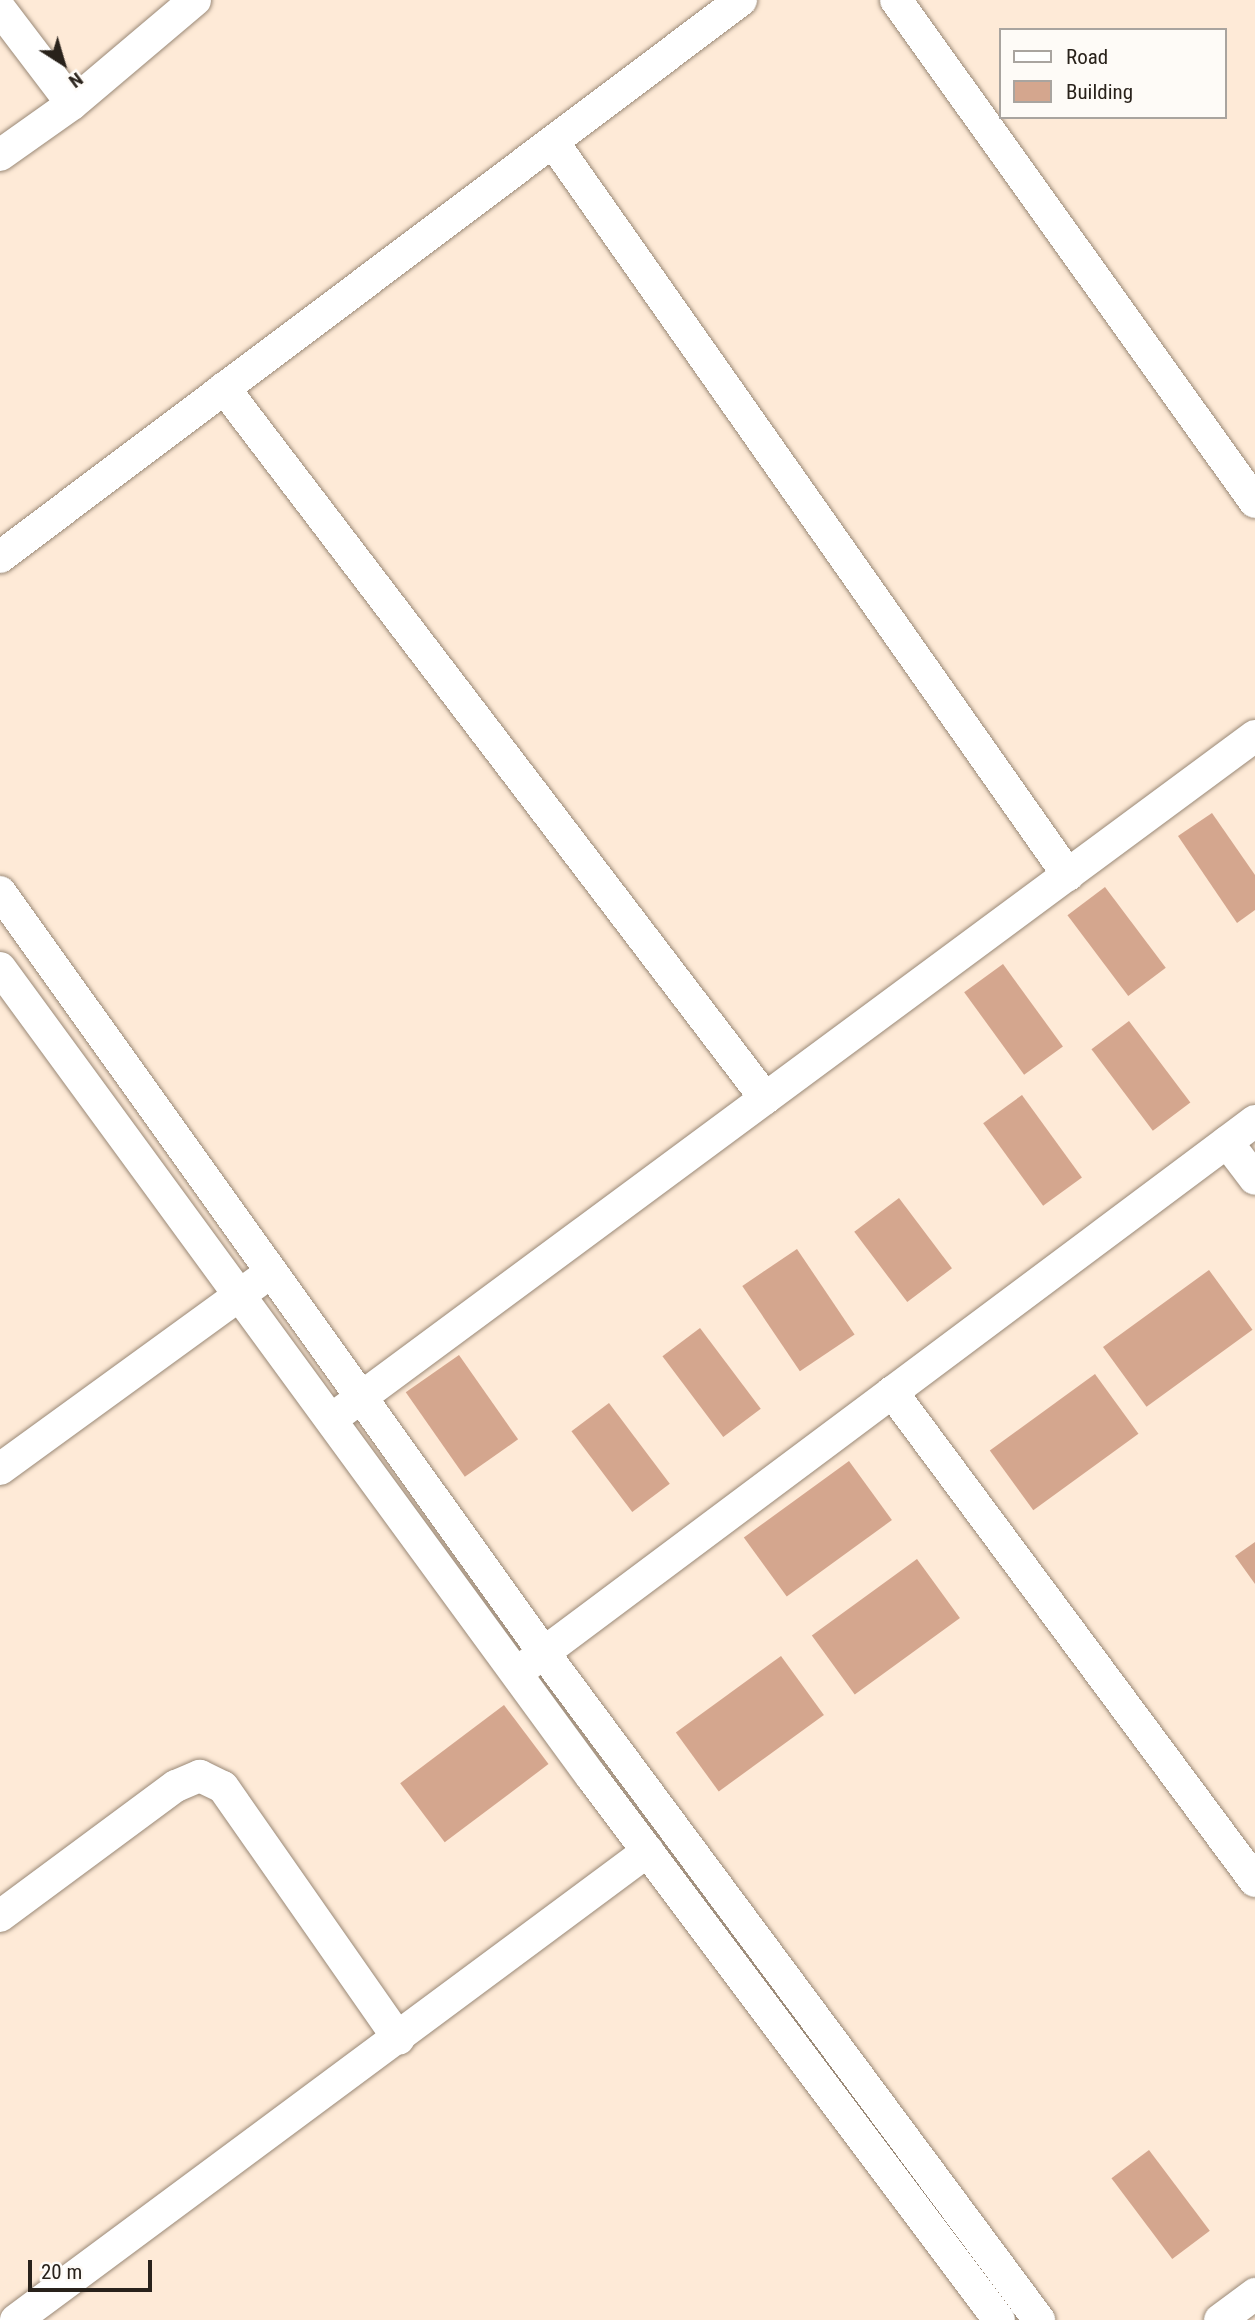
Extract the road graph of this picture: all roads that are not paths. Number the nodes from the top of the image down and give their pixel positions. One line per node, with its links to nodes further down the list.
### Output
1 (195, 0): 5 (street)
2 (741, 0): 6 (street)
3 (896, 0): 9 (street)
4 (0, 9): 5 (street)
5 (72, 104): 7 (street)
6 (552, 142): 8 (street); 12 (street)
7 (0, 155)
8 (224, 388): 10 (street); 15 (street)
9 (1255, 502)
10 (0, 557)
11 (1255, 736): 12 (street)
12 (1068, 875): 15 (street)
13 (0, 892): 19 (street)
14 (0, 968): 20 (street)
15 (765, 1098): 22 (street)
16 (1255, 1121): 17 (street)
17 (1227, 1142): 18 (street); 21 (street)
18 (1255, 1179)
19 (269, 1273): 20 (street); 22 (street)
20 (241, 1294): 23 (street); 24 (street)
21 (892, 1392): 25 (street); 28 (street)
22 (362, 1397): 23 (street); 25 (street)
23 (333, 1419): 26 (street)
24 (0, 1469)
25 (544, 1653): 26 (street); 35 (street)
26 (517, 1673): 27 (street)
27 (648, 1852): 30 (street); 33 (street)
28 (1255, 1881)
29 (0, 1916): 30 (street)
30 (399, 2039): 32 (street)
31 (1255, 2294): 36 (street)
32 (54, 2309): 34 (street)
33 (997, 2319)
34 (16, 2320)
35 (1040, 2320)
36 (1220, 2320)

